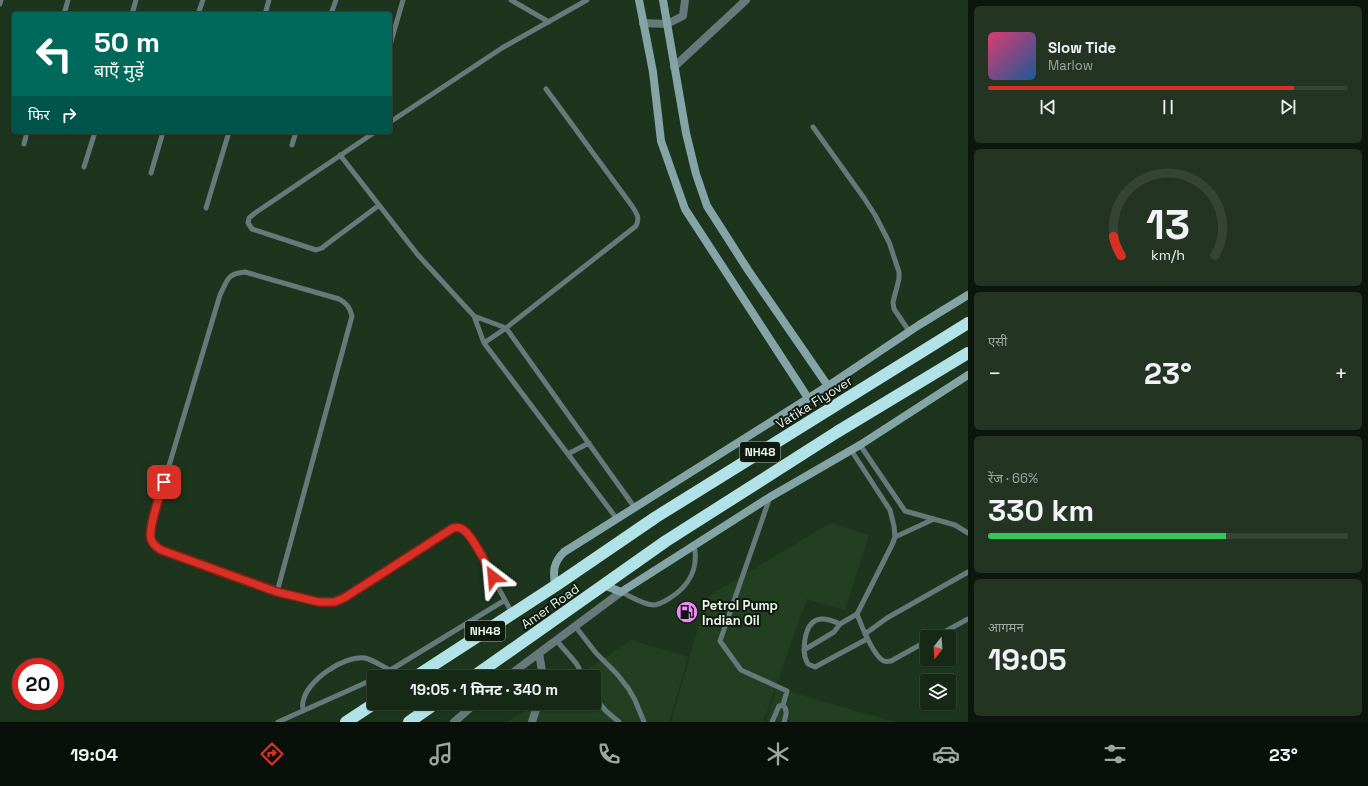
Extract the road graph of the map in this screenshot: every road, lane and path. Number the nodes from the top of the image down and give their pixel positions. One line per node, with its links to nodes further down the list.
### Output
1 (1, 0): 14 (lane)
2 (68, 0): 15 (lane)
3 (136, 0): 16 (lane)
4 (203, 0): 17 (lane)
5 (269, 0): 18 (lane)
6 (336, 0): 19 (lane)
7 (403, 0): 23 (lane)
8 (511, 0): 20 (lane)
9 (587, 0): 20 (lane)
10 (639, 0): 21 (street)
11 (663, 0): 22 (street)
12 (685, 0): 22 (street)
13 (746, 0): 24 (street)
14 (0, 4)
15 (65, 12)
16 (133, 12)
17 (199, 12)
18 (266, 12)
19 (333, 12)
20 (549, 22): 26 (lane)
21 (643, 23): 22 (street); 50 (street)
22 (667, 24): 24 (street)
23 (392, 38)
24 (674, 67): 49 (street)
25 (546, 89): 44 (lane)
26 (392, 121)
27 (813, 127): 45 (lane)
28 (26, 134): 34 (lane)
29 (94, 134): 37 (lane)
30 (162, 134): 38 (lane)
31 (228, 134): 40 (lane)
32 (295, 134): 35 (lane)
33 (372, 134): 36 (lane)
34 (24, 144)
35 (292, 145)
36 (340, 155): 39 (lane); 39 (lane)
37 (84, 167)
38 (150, 173)
39 (378, 206): 42 (lane)
40 (206, 208)
41 (968, 295): 45 (street)
42 (474, 316): 44 (lane); 46 (lane)
43 (968, 323): 64 (highway, Vatika Flyover / NH48)
44 (506, 328): 46 (lane); 51 (lane)
45 (909, 331): 49 (street)
46 (484, 343): 54 (lane)
47 (968, 353): 63 (highway, NH48)
48 (968, 375): 52 (street)
49 (828, 386): 50 (street)
50 (808, 398): 56 (street)
51 (589, 443): 54 (lane); 56 (lane)
52 (860, 445): 53 (street); 58 (lane)
53 (851, 450): 55 (street); 60 (lane)
54 (568, 454): 57 (lane)
55 (770, 498): 61 (street); 87 (lane)
56 (635, 508): 57 (street)
57 (617, 519): 64 (street)
58 (934, 519): 59 (lane); 60 (lane)
59 (968, 533)
60 (895, 537): 69 (lane)
61 (694, 545): 66 (street); 66 (lane)
62 (968, 572): 74 (lane)
63 (604, 585): 66 (street); 81 (highway, Amer Road / NH48)
64 (555, 586): 68 (highway, NH48)
65 (277, 592): 65 (lane); 67 (lane)
66 (620, 592): 72 (street)
67 (505, 600): 68 (lane); 79 (lane)
68 (512, 613): 80 (highway, NH48)
69 (857, 614): 71 (lane); 74 (lane)
70 (968, 619): 73 (lane)
71 (840, 624): 77 (lane); 77 (lane)
72 (575, 626): 75 (street); 99 (lane)
73 (948, 630)
74 (866, 637): 76 (lane); 77 (lane)
75 (556, 640): 78 (street); 84 (lane)
76 (920, 645)
77 (804, 650)
78 (539, 653): 82 (street); 83 (street)
79 (390, 670): 92 (lane)
80 (426, 670)
81 (483, 670)
82 (516, 670)
83 (542, 670)
84 (580, 670)
85 (367, 682): 92 (lane)
86 (601, 705): 98 (lane)
87 (783, 705): 100 (lane); 101 (lane)
88 (367, 708): 94 (highway)
89 (426, 710): 95 (highway)
90 (468, 710): 96 (street)
91 (536, 710): 97 (street)
92 (303, 711): 93 (lane)
93 (278, 722)
94 (346, 722)
95 (409, 722)
96 (454, 722)
97 (532, 722)
98 (619, 722)
99 (644, 722)
100 (772, 722)
101 (784, 722)

